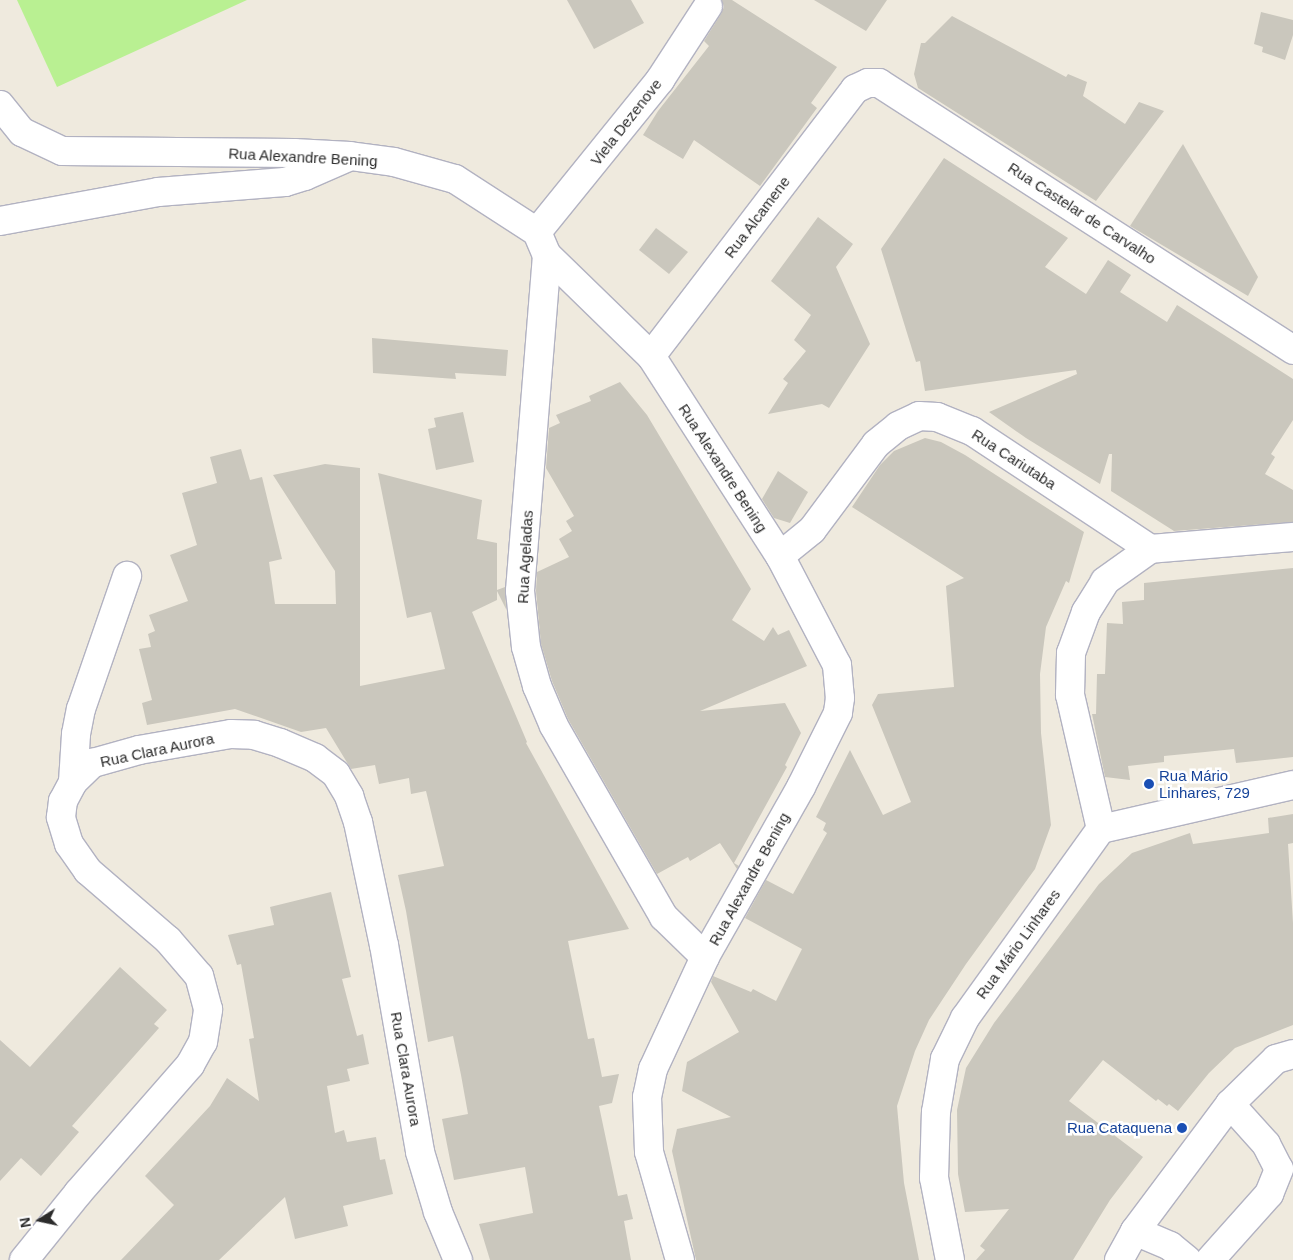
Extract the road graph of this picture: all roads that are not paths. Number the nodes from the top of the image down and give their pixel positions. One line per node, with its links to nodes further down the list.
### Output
1 (708, 6): 6 (street, Viela Dezenove)
2 (868, 83): 7 (street, Rua Castelar de Carvalho); 8 (street, Rua Alcamene)
3 (0, 105): 4 (street, Rua Alexandre Bening)
4 (350, 156): 5 (street); 6 (street, Rua Alexandre Bening)
5 (0, 221)
6 (542, 244): 8 (street, Rua Alexandre Bening); 16 (street, Rua Ageladas)
7 (1293, 350)
8 (651, 356): 11 (street, Rua Alexandre Bening)
9 (1293, 537): 10 (street)
10 (1150, 549): 11 (street, Rua Cariutaba); 15 (street)
11 (780, 556): 16 (street, Rua Alexandre Bening)
12 (127, 576): 13 (street)
13 (73, 782): 21 (street, Rua Clara Aurora); 22 (street, Rua Clara Aurora)
14 (1293, 785): 15 (street)
15 (1101, 829): 24 (street, Rua Mário Linhares)
16 (705, 957): 23 (street, Rua Alexandre Bening)
17 (1293, 1054): 18 (street)
18 (1230, 1104): 19 (street); 20 (street)
19 (1286, 1171): 27 (street)
20 (1135, 1231): 25 (street); 26 (street)
21 (24, 1260)
22 (458, 1260)
23 (680, 1260)
24 (950, 1260)
25 (1120, 1260)
26 (1187, 1260)
27 (1210, 1260)

